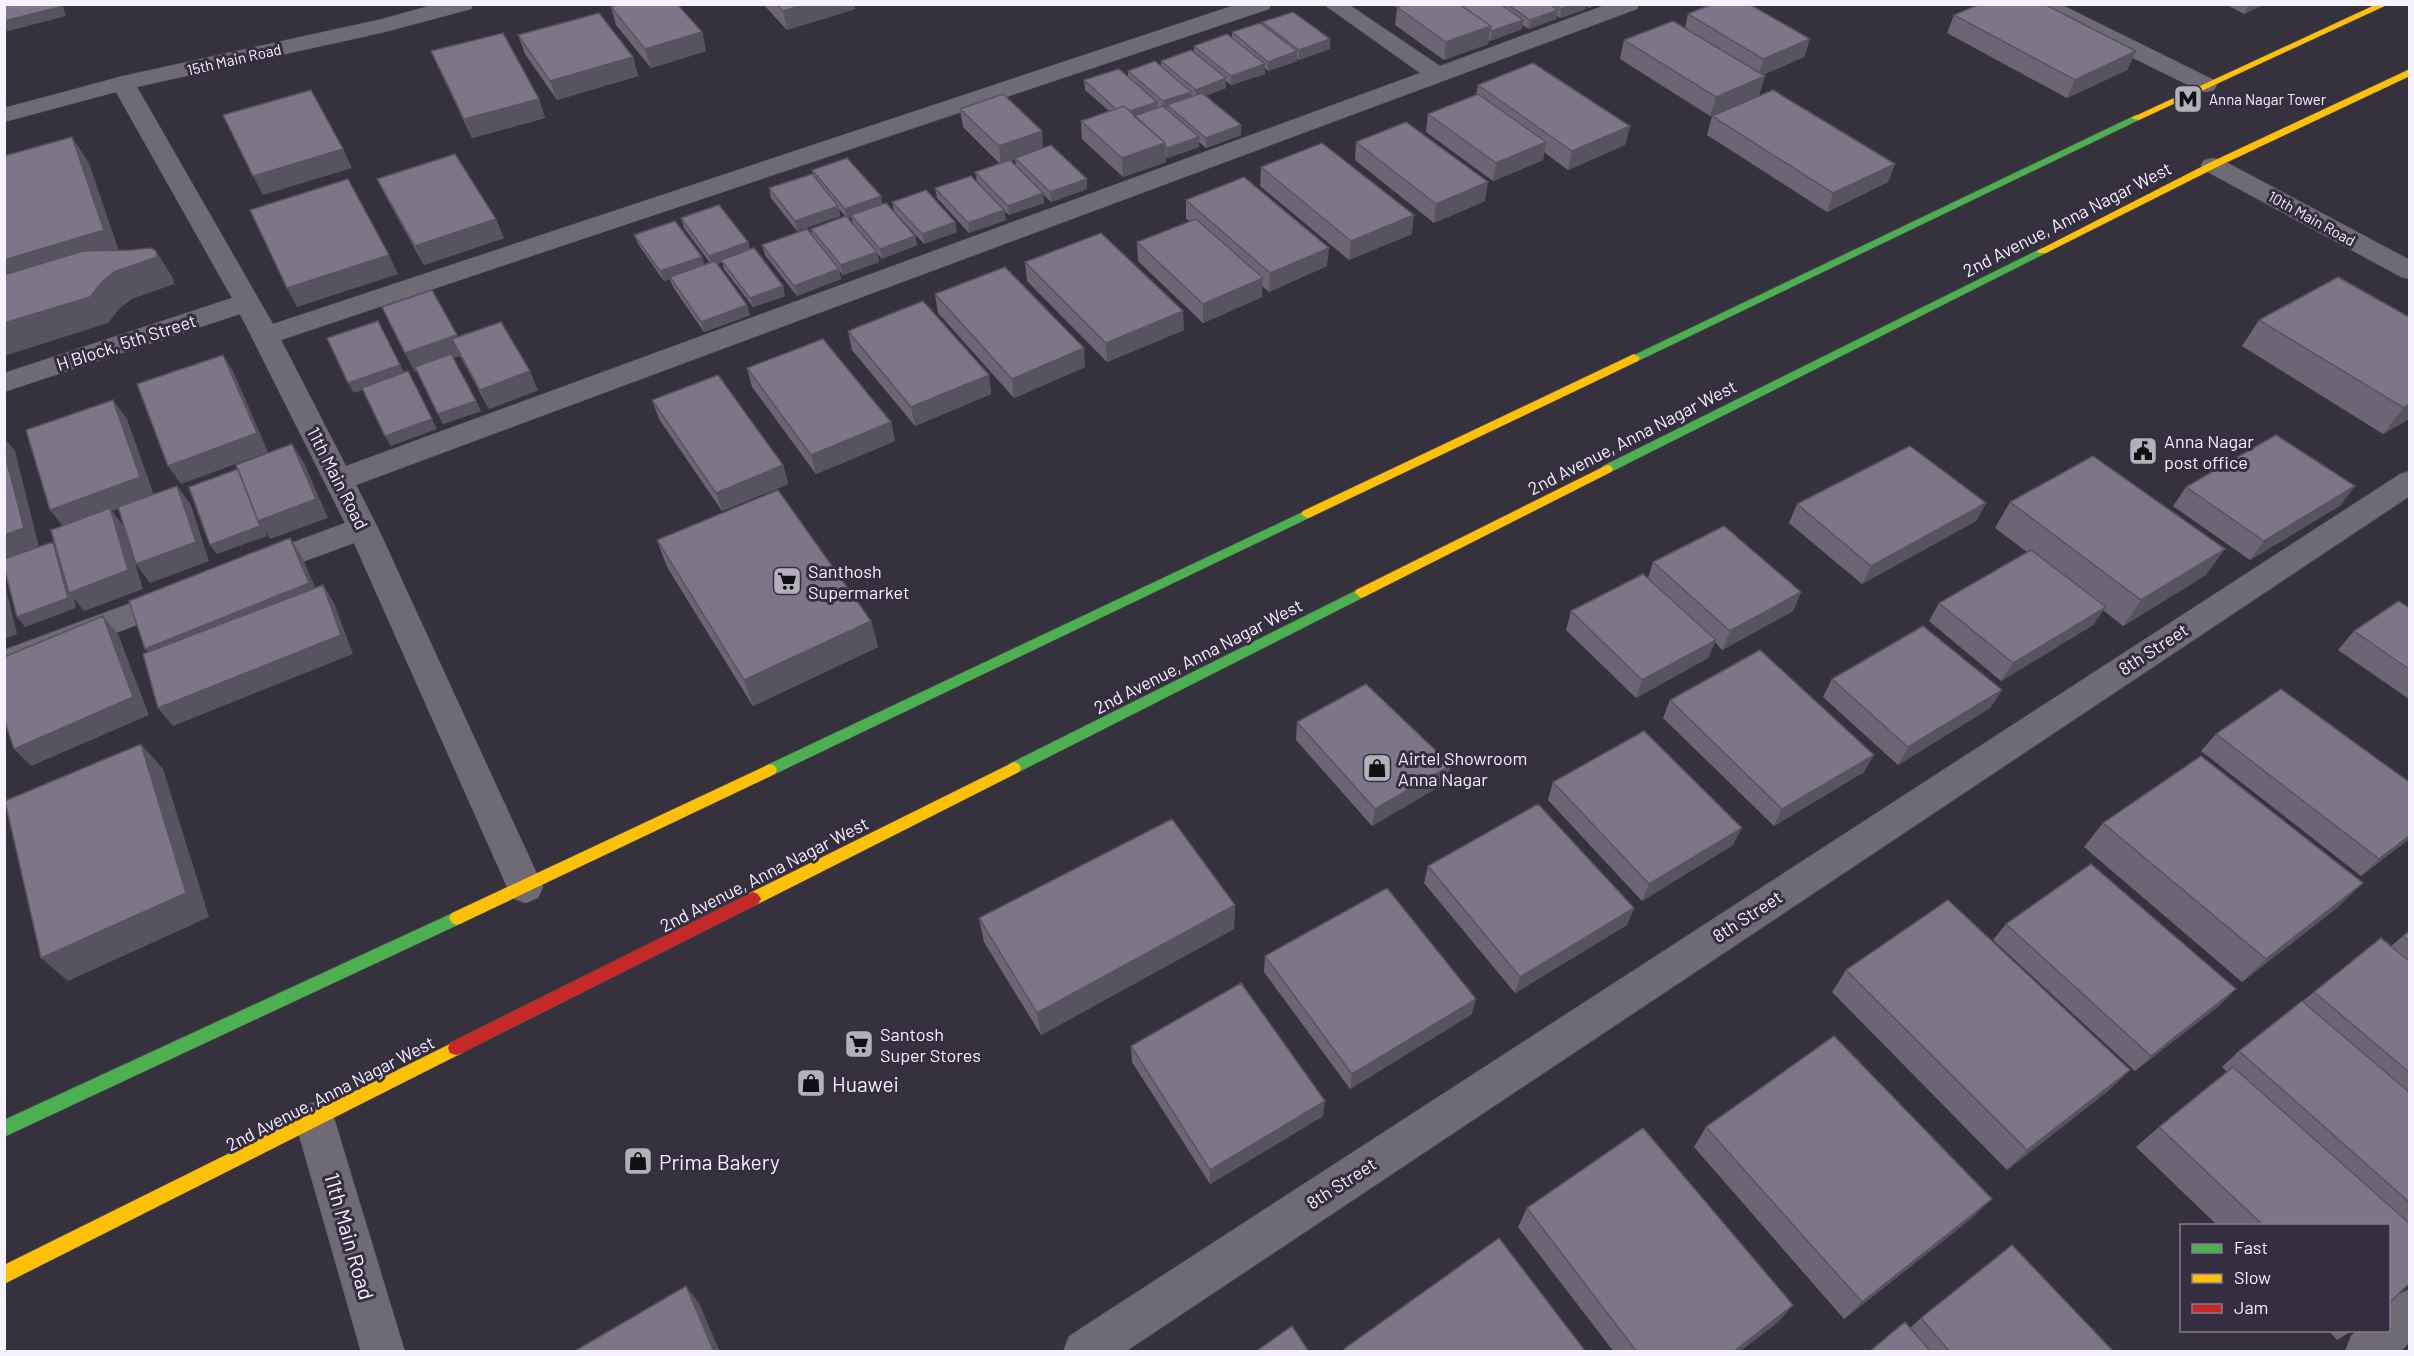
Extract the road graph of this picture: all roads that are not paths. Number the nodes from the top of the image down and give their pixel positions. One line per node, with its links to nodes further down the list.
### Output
1 (370, 4): 8 (street)
2 (463, 4): 8 (street, 15th Main Road)
3 (1261, 4): 17 (street)
4 (1333, 4): 10 (street)
5 (1629, 4): 10 (street)
6 (2043, 4): 12 (street)
7 (2385, 4): 12 (main road)
8 (385, 25): 11 (street, 15th Main Road)
9 (2409, 72): 14 (main road, 2nd Avenue, Anna Nagar West)
10 (1438, 75): 19 (street)
11 (123, 83): 13 (street, 15th Main Road); 16 (street, 11th Main Road)
12 (2206, 85): 23 (main road)
13 (4, 115)
14 (2213, 165): 15 (street, 10th Main Road); 24 (main road, 2nd Avenue, Anna Nagar West)
15 (2409, 271)
16 (248, 302): 17 (street, 11th Main Road); 18 (street, H Block, 5th Street)
17 (266, 336): 19 (street, 11th Main Road)
18 (4, 383)
19 (339, 480): 21 (street, 11th Main Road)
20 (2409, 481): 31 (street, 8th Street)
21 (363, 528): 22 (street); 23 (street, 11th Main Road)
22 (4, 663)
23 (525, 887): 25 (main road)
24 (315, 1121): 26 (main road, 2nd Avenue, Anna Nagar West); 30 (street, 11th Main Road)
25 (4, 1129)
26 (4, 1275)
27 (2409, 1311): 28 (street)
28 (2390, 1330)
29 (2387, 1332): 32 (street)
30 (383, 1352)
31 (1084, 1352)
32 (2367, 1352)

